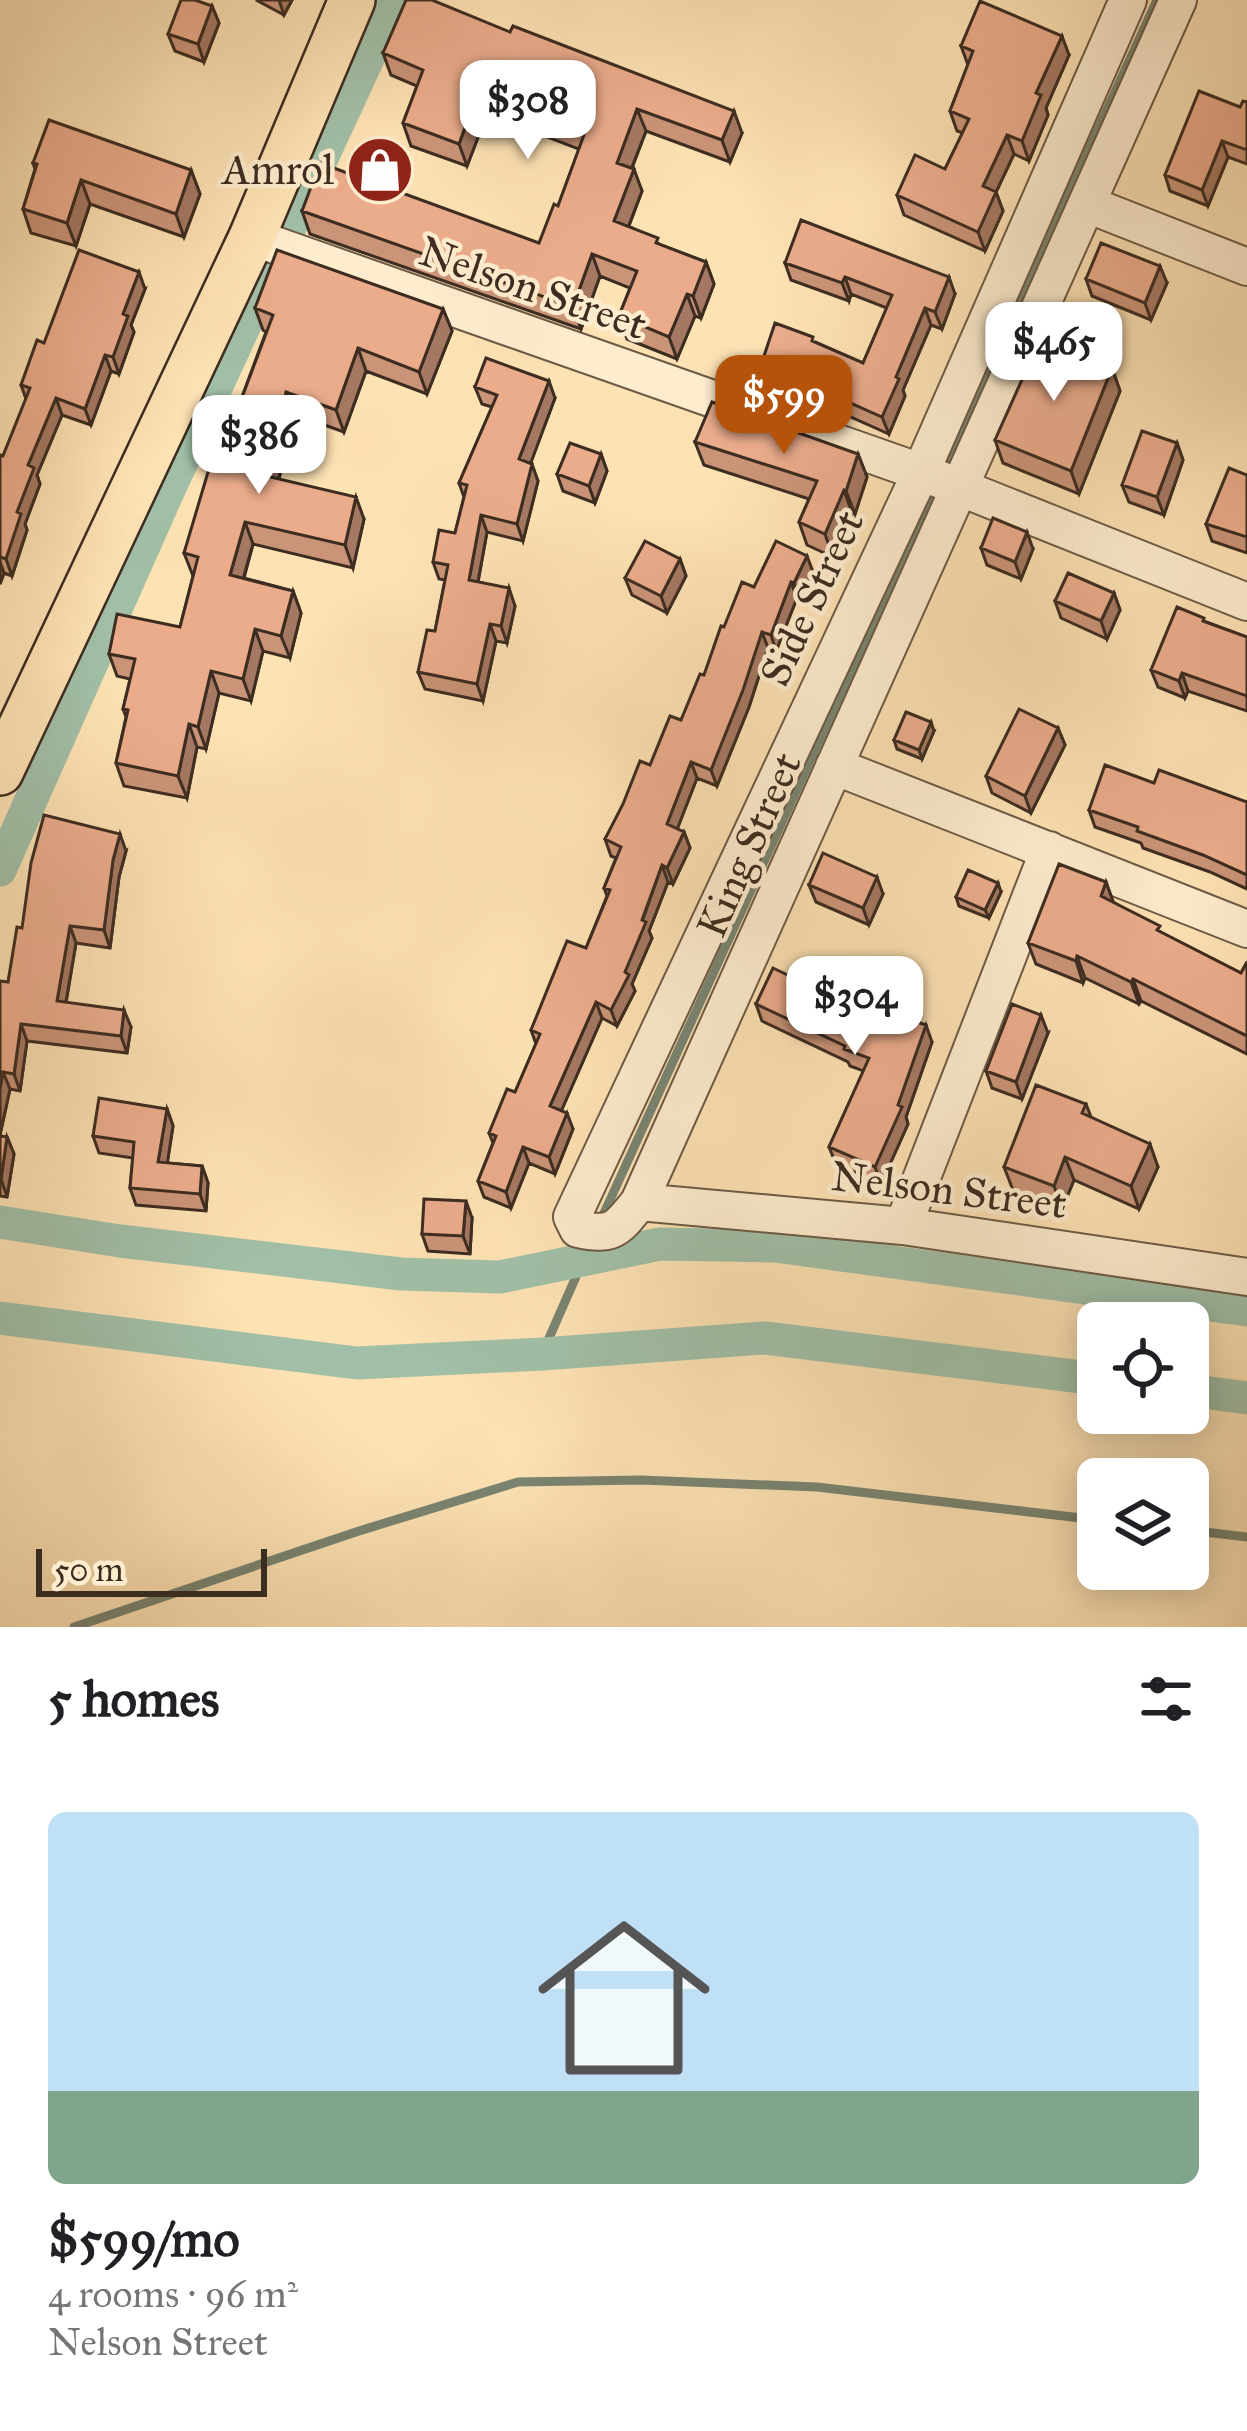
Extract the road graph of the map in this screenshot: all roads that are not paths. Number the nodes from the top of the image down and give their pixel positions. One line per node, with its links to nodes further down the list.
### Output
1 (352, 0): 5 (main road)
2 (1128, 0): 7 (street, Side Street)
3 (1178, 0): 4 (street, King Street)
4 (1088, 204): 6 (street); 7 (street, King Street)
5 (252, 237): 7 (street, Nelson Street); 10 (main road)
6 (1247, 267)
7 (939, 480): 8 (street, Nelson Street); 9 (street, King Street); 13 (street, Side Street)
8 (1247, 602)
9 (834, 766): 11 (street); 13 (street, King Street)
10 (0, 772)
11 (1049, 850): 12 (street); 14 (street)
12 (1247, 929)
13 (639, 1202): 14 (street, Nelson Street)
14 (903, 1226): 15 (street, Nelson Street)
15 (1247, 1277)

